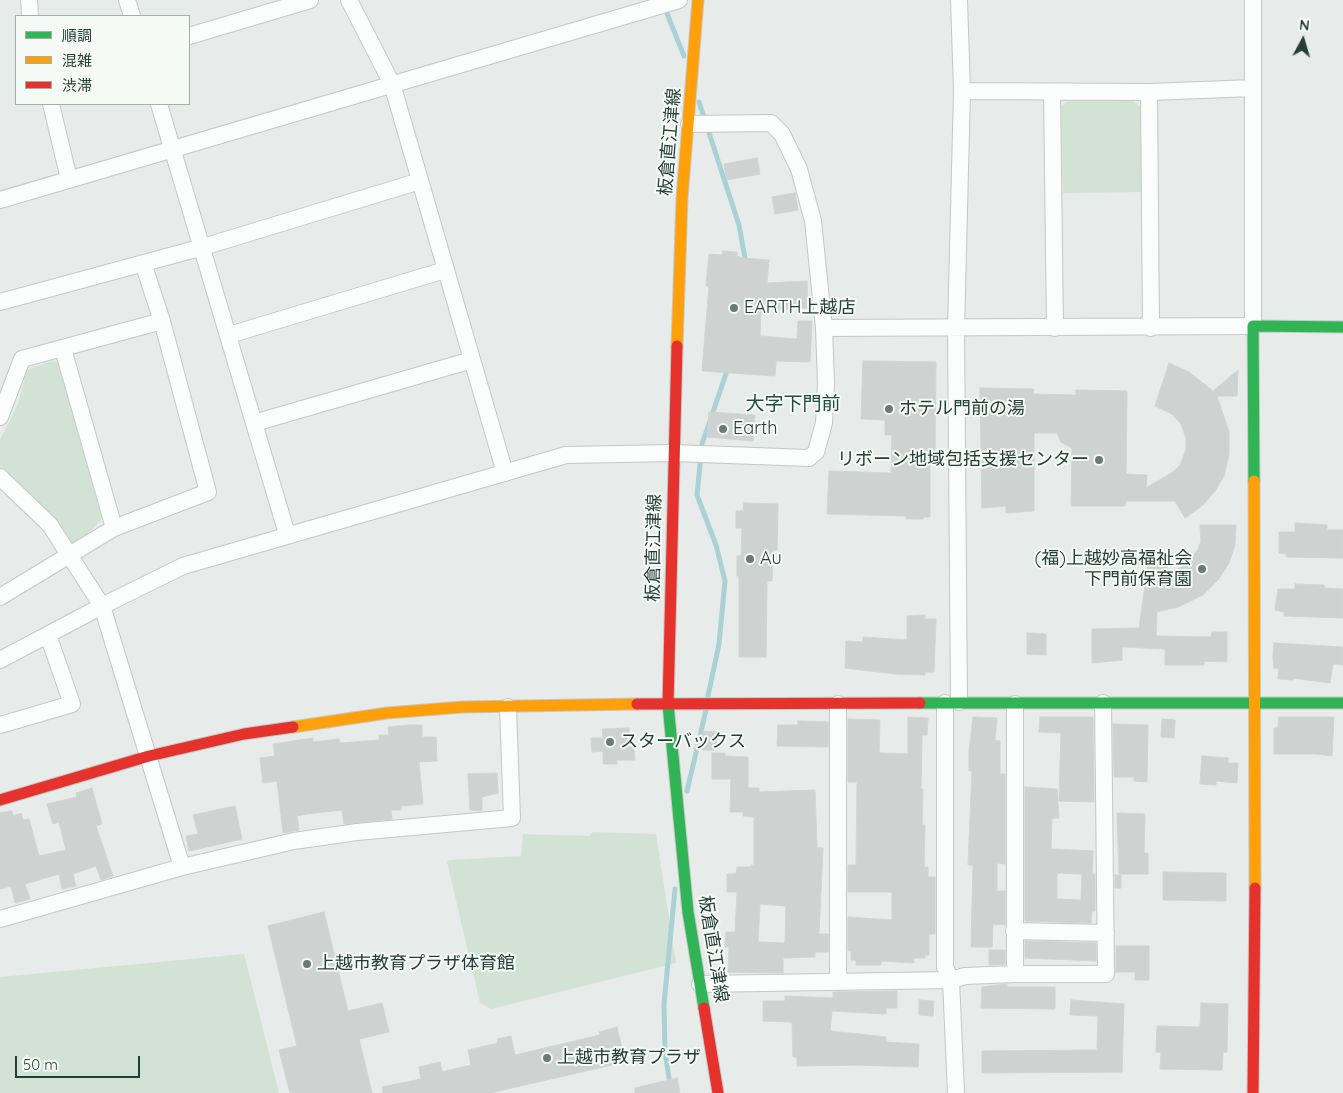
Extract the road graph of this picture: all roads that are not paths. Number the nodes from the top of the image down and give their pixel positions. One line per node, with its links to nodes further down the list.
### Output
1 (29, 0): 10 (street)
2 (127, 0): 11 (street)
3 (310, 0): 12 (street)
4 (350, 0): 13 (street)
5 (679, 0): 9 (street)
6 (698, 0): 20 (street, 板倉直江津線)
7 (959, 0): 15 (street)
8 (1253, 0): 14 (street)
9 (636, 5): 13 (street)
10 (30, 15)
11 (132, 15)
12 (190, 36)
13 (392, 84): 21 (street); 23 (street)
14 (1253, 88): 17 (street); 30 (street)
15 (962, 91): 16 (street); 35 (street)
16 (1052, 92): 17 (street); 33 (street)
17 (1149, 92): 34 (street)
18 (51, 105): 22 (street)
19 (159, 105): 21 (street)
20 (689, 124): 32 (street); 41 (street, 板倉直江津線)
21 (174, 148): 22 (street); 25 (street)
22 (69, 179): 24 (street)
23 (420, 181): 25 (street); 27 (street)
24 (0, 200)
25 (203, 247): 26 (street); 36 (street)
26 (142, 263): 28 (street); 29 (street)
27 (445, 270): 36 (street); 38 (street)
28 (0, 302)
29 (162, 320): 37 (street); 44 (street)
30 (1253, 326): 31 (street); 34 (street); 54 (street)
31 (1343, 327)
32 (824, 328): 35 (street); 41 (street)
33 (1055, 328): 34 (street); 35 (street)
34 (1151, 328)
35 (956, 329): 52 (street)
36 (229, 335): 40 (street)
37 (62, 349): 39 (street); 44 (street)
38 (472, 360): 40 (street); 42 (street)
39 (0, 417)
40 (254, 423): 45 (street)
41 (673, 453): 42 (street); 51 (street, 板倉直江津線)
42 (505, 473): 45 (street)
43 (0, 477): 46 (street)
44 (114, 528): 46 (street)
45 (287, 534): 48 (street)
46 (70, 556): 47 (street); 48 (street)
47 (0, 597)
48 (102, 606): 49 (street); 60 (street)
49 (48, 635): 50 (street); 59 (street)
50 (0, 660)
51 (668, 703): 56 (street); 58 (street); 69 (street, 板倉直江津線)
52 (952, 703): 56 (street); 57 (street); 67 (street)
53 (1103, 703): 54 (street); 57 (street); 65 (street)
54 (1256, 703): 55 (street); 72 (street)
55 (1343, 703)
56 (838, 704): 68 (street)
57 (1015, 704): 64 (street)
58 (508, 707): 60 (street); 62 (street)
59 (0, 725)
60 (149, 756): 61 (street); 62 (street)
61 (0, 800)
62 (182, 867): 63 (street)
63 (0, 919)
64 (1014, 931): 65 (street); 66 (street)
65 (1106, 933): 66 (street)
66 (1015, 974): 67 (street)
67 (951, 980): 68 (street); 71 (street)
68 (838, 982): 69 (street)
69 (700, 984): 70 (street, 板倉直江津線)
70 (718, 1093)
71 (956, 1093)
72 (1253, 1093)

